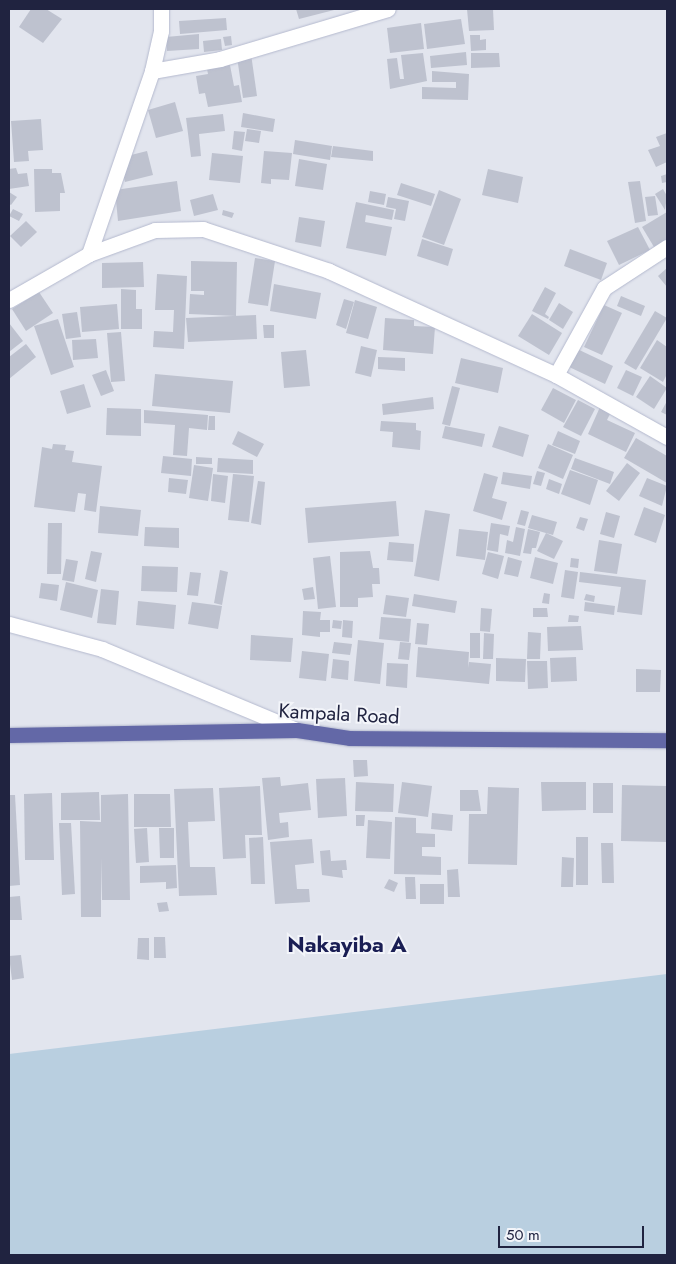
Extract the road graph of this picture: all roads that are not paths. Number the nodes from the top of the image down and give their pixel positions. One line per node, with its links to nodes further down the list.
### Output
1 (161, 9): 3 (street)
2 (388, 9): 3 (street)
3 (152, 71): 5 (street)
4 (667, 248): 7 (street)
5 (89, 254): 6 (street); 7 (street)
6 (9, 300)
7 (556, 375): 8 (street)
8 (667, 437)
9 (9, 624): 10 (street)
10 (297, 730): 11 (main road, Kampala Road); 12 (main road, Kampala Road)
11 (9, 735)
12 (667, 740)

